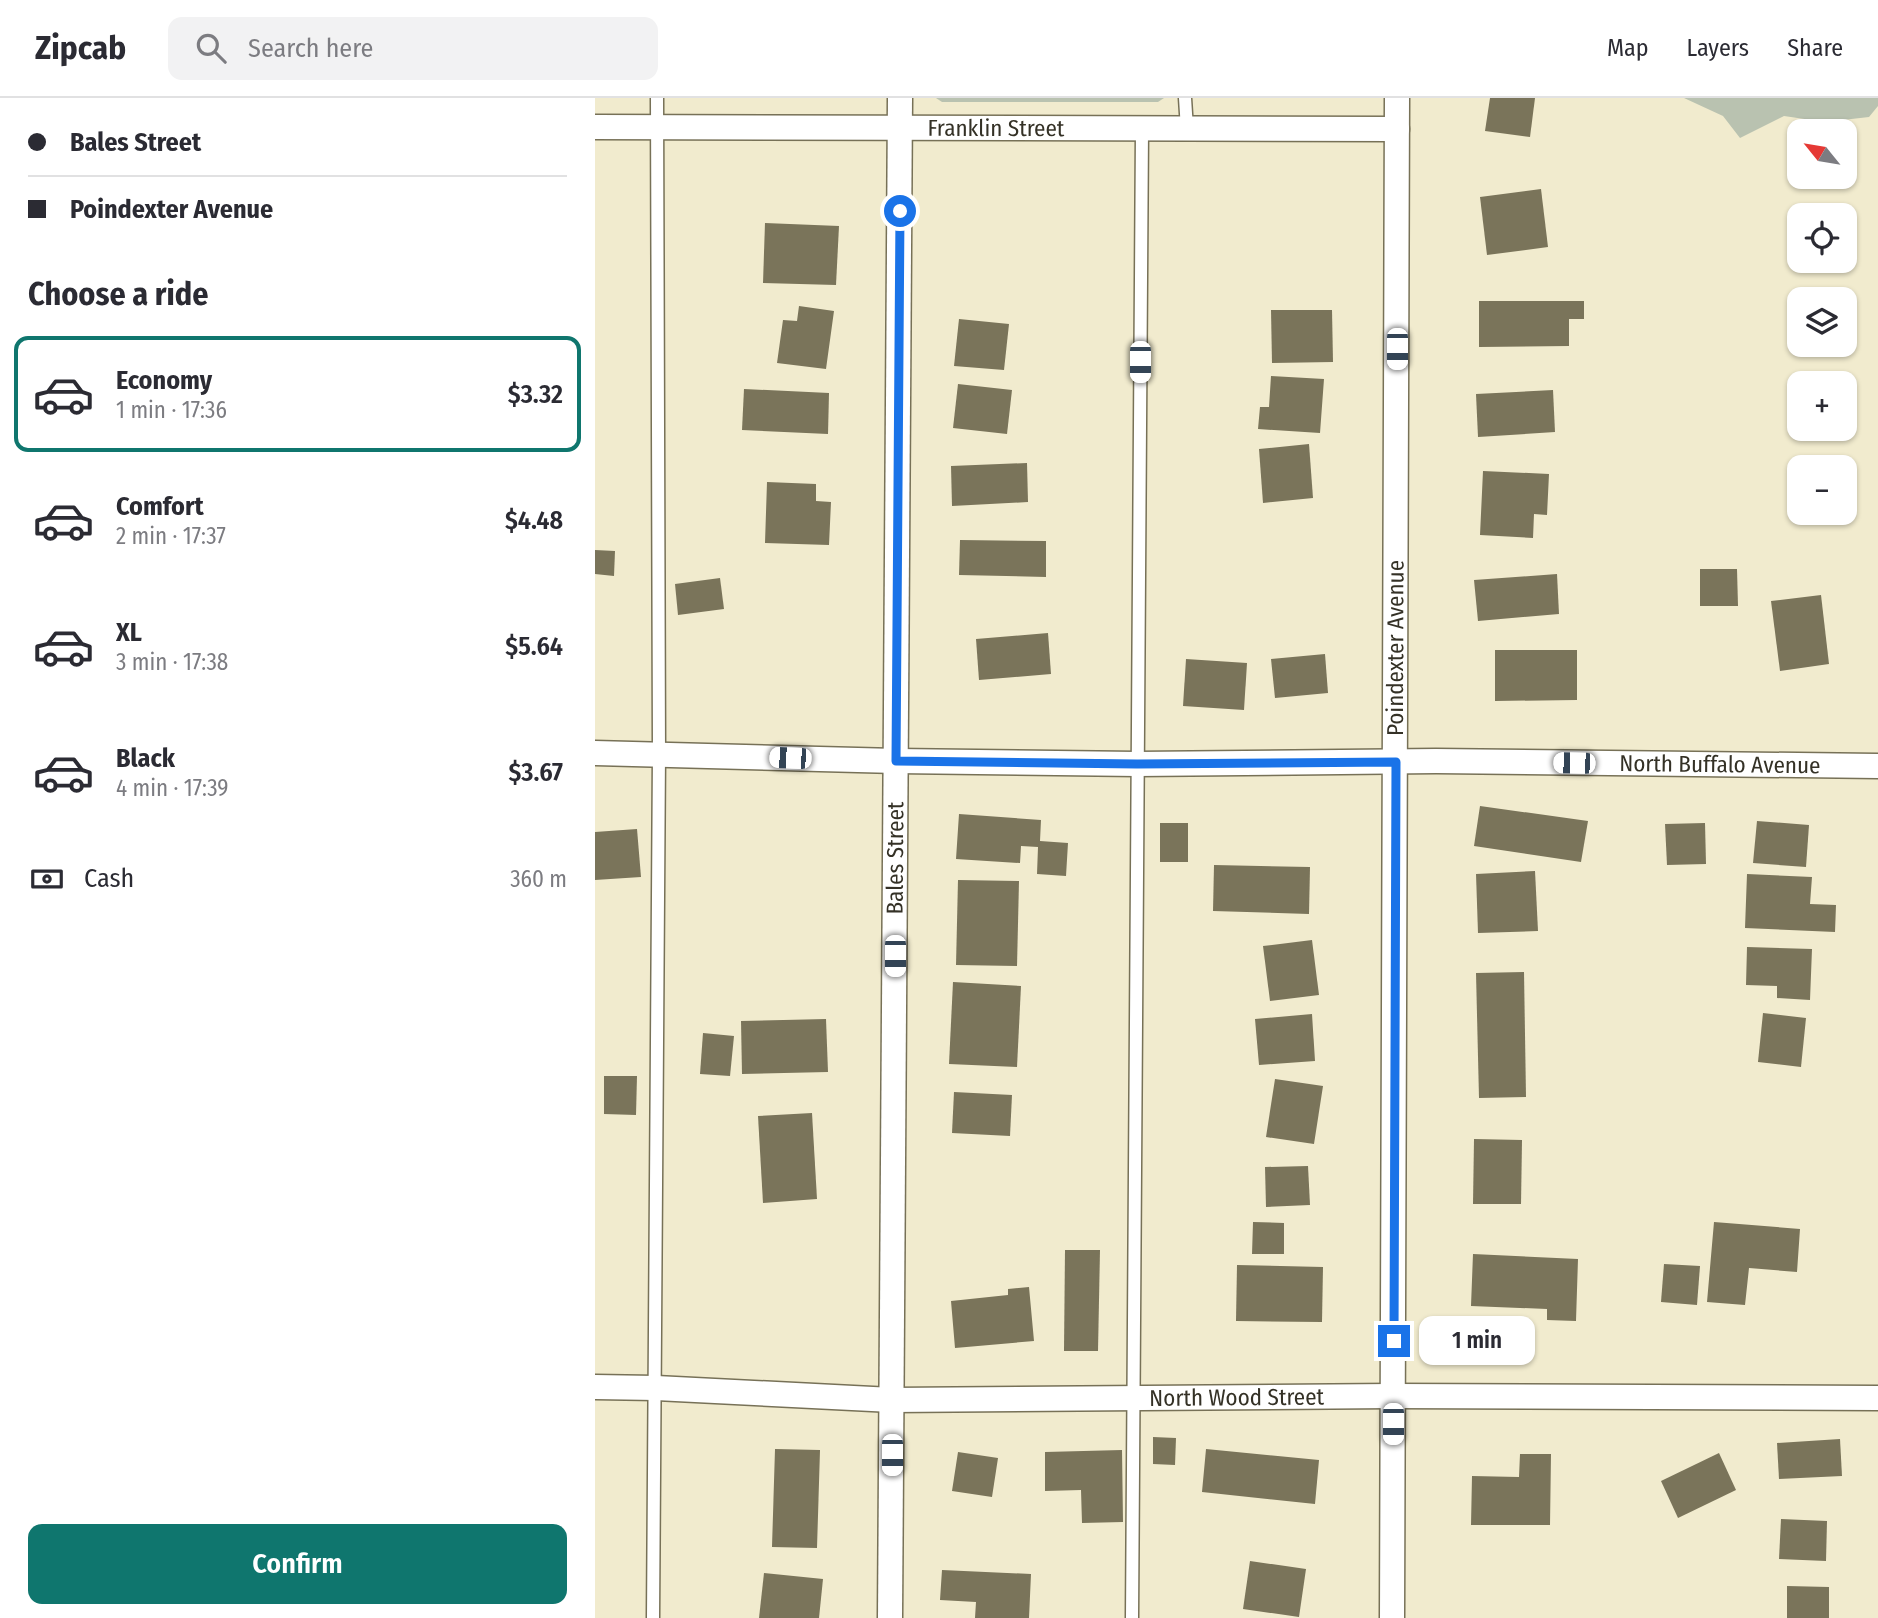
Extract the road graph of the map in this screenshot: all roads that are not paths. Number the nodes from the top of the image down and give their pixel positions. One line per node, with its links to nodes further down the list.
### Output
1 (657, 98): 6 (lane)
2 (900, 98): 7 (street, Bales Street)
3 (1185, 98): 8 (lane)
4 (1397, 98): 9 (street, Poindexter Avenue)
5 (595, 127): 6 (street, Franklin Street)
6 (656, 127): 7 (street, Franklin Street); 12 (lane)
7 (901, 128): 10 (street, Franklin Street); 13 (street, Bales Street)
8 (1187, 129): 9 (street, Franklin Street); 10 (street, Franklin Street)
9 (1397, 129): 14 (street, Poindexter Avenue)
10 (1142, 130): 15 (lane)
11 (595, 753): 12 (street, North Buffalo Avenue)
12 (659, 753): 13 (street, North Buffalo Avenue); 18 (lane)
13 (896, 761): 15 (street, North Buffalo Avenue); 22 (street, Bales Street)
14 (1396, 762): 15 (street, North Buffalo Avenue); 16 (street, North Buffalo Avenue); 19 (street, Poindexter Avenue)
15 (1137, 764): 20 (lane)
16 (1878, 766)
17 (595, 1387): 18 (street, North Wood Street)
18 (656, 1388): 22 (street, North Wood Street); 23 (lane)
19 (1393, 1396): 20 (street, North Wood Street); 21 (street, North Wood Street); 26 (street, Poindexter Avenue)
20 (1133, 1398): 22 (street, North Wood Street); 25 (lane)
21 (1878, 1398)
22 (892, 1400): 24 (street, Bales Street)
23 (653, 1618)
24 (890, 1618)
25 (1132, 1618)
26 (1392, 1618)

